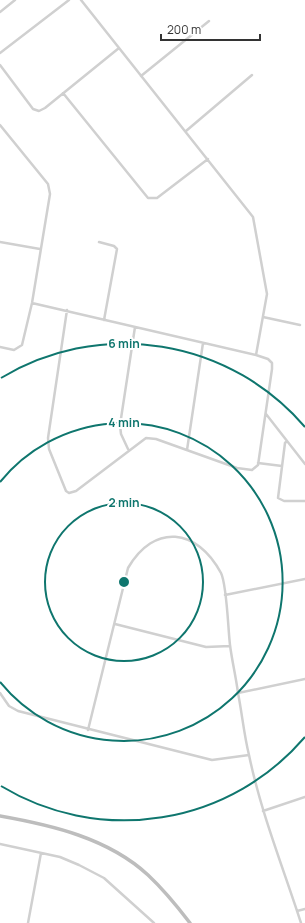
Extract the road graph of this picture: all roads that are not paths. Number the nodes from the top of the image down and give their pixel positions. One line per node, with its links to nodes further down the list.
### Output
1 (15, 0): 4 (street)
2 (69, 0): 7 (street)
3 (81, 0): 6 (street)
4 (0, 12)
5 (209, 21): 9 (street)
6 (119, 48): 9 (street); 11 (street)
7 (0, 53)
8 (0, 65): 11 (street)
9 (141, 76): 13 (street)
10 (252, 76): 13 (street)
11 (63, 93): 14 (street)
12 (0, 125): 17 (street)
13 (186, 132): 14 (street)
14 (208, 159): 20 (street)
15 (0, 242): 17 (street)
16 (99, 242): 21 (street)
17 (40, 249): 18 (street)
18 (32, 303): 19 (street); 25 (street)
19 (66, 310): 21 (street); 29 (street)
20 (263, 317): 22 (street); 26 (street)
21 (104, 320): 23 (street)
22 (300, 325)
23 (135, 327): 24 (street); 29 (street)
24 (203, 343): 26 (street); 30 (street)
25 (0, 347)
26 (256, 355): 27 (street)
27 (265, 414): 28 (street); 31 (street)
28 (287, 441): 32 (street); 33 (street)
29 (128, 449): 30 (street)
30 (187, 450): 31 (street)
31 (258, 463): 33 (street)
32 (305, 464)
33 (282, 466): 34 (street)
34 (305, 501)
35 (305, 579): 36 (street)
36 (225, 595): 37 (street); 38 (street)
37 (115, 624): 38 (street); 42 (street)
38 (230, 646): 41 (street)
39 (305, 679): 41 (street)
40 (0, 693): 42 (street)
41 (238, 693): 43 (street)
42 (88, 730): 43 (street)
43 (249, 755): 45 (street)
44 (305, 797): 45 (street)
45 (263, 811): 50 (street)
46 (0, 816): 53 (street)
47 (0, 844): 48 (street)
48 (41, 853): 51 (street); 52 (street)
49 (305, 909): 50 (street)
50 (297, 911): 54 (street)
51 (28, 923)
52 (154, 923)
53 (190, 923)
54 (301, 923)

